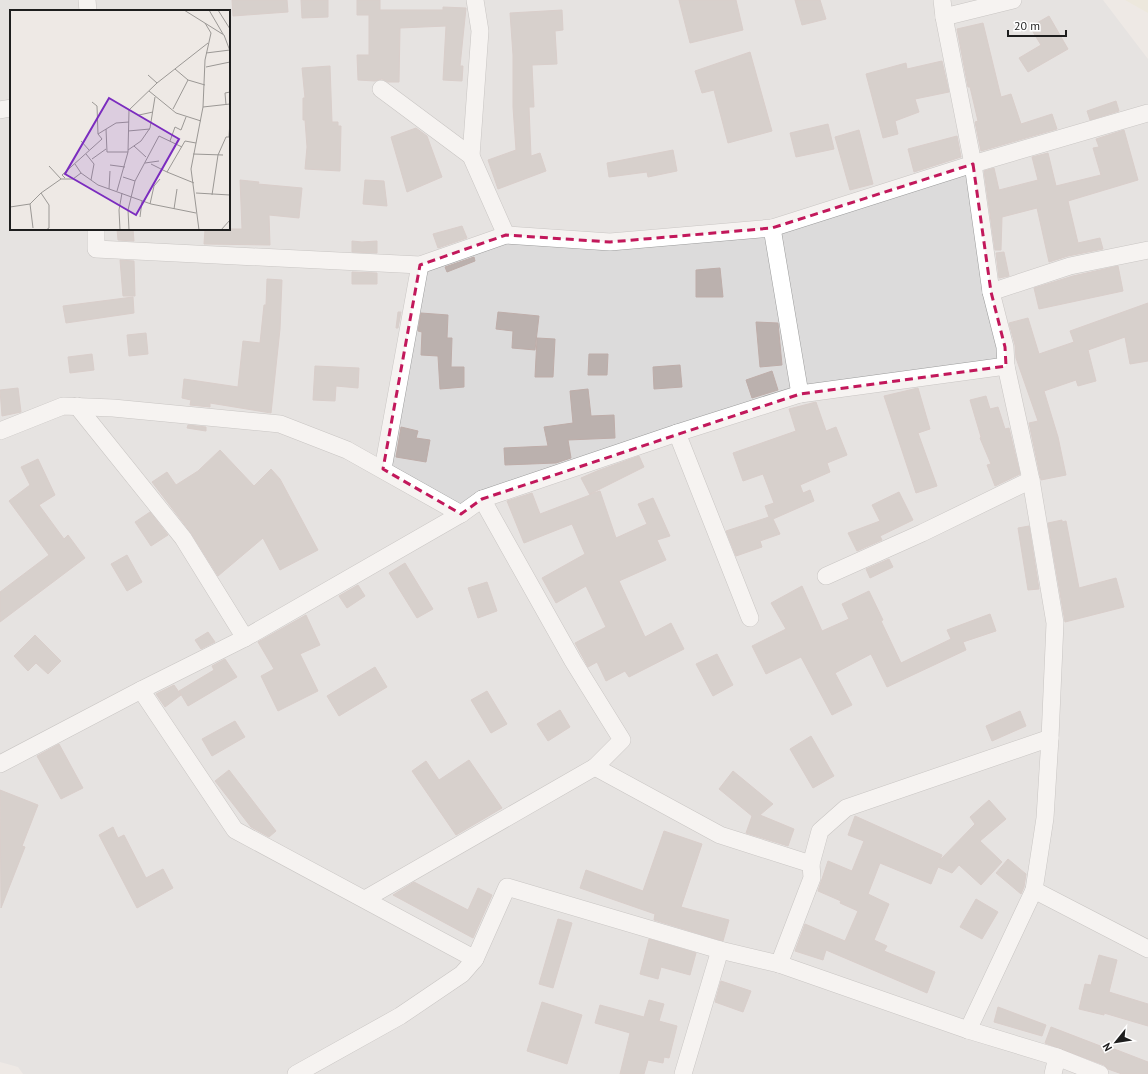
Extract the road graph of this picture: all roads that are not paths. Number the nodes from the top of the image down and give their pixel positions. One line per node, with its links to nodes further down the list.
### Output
1 (87, 0): 5 (street)
2 (475, 0): 11 (street)
3 (942, 0): 6 (street)
4 (1013, 0): 6 (street)
5 (88, 10)
6 (944, 17): 12 (street)
7 (381, 89): 11 (street)
8 (10, 108): 9 (street)
9 (0, 110)
10 (1148, 113): 12 (street)
11 (471, 156): 15 (street)
12 (973, 164): 13 (street); 18 (street)
13 (772, 228): 15 (street); 20 (street)
14 (96, 230): 17 (street)
15 (506, 235): 17 (street)
16 (1148, 250): 18 (street)
17 (420, 265): 24 (street)
18 (991, 292): 19 (street)
19 (1006, 366): 20 (street); 25 (street)
20 (800, 394): 23 (street)
21 (77, 406): 22 (street); 24 (street); 30 (street)
22 (0, 431)
23 (677, 433): 26 (street); 29 (street)
24 (383, 469): 27 (street)
25 (1031, 480): 28 (street); 32 (street)
26 (482, 499): 27 (street); 34 (street)
27 (461, 514): 30 (street)
28 (826, 576)
29 (750, 618)
30 (245, 638): 31 (street)
31 (141, 690): 33 (street); 37 (street)
32 (1050, 738): 35 (street); 36 (street)
33 (0, 764)
34 (595, 767): 35 (street); 37 (street)
35 (810, 864): 41 (street)
36 (1034, 890): 38 (street); 42 (street)
37 (365, 899): 40 (street)
38 (1148, 949)
39 (720, 950): 40 (street); 41 (street); 45 (street)
40 (475, 959): 44 (street)
41 (780, 964): 42 (street)
42 (968, 1030): 43 (street)
43 (1057, 1057): 46 (street); 47 (street)
44 (296, 1074)
45 (683, 1074)
46 (1053, 1074)
47 (1100, 1074)

